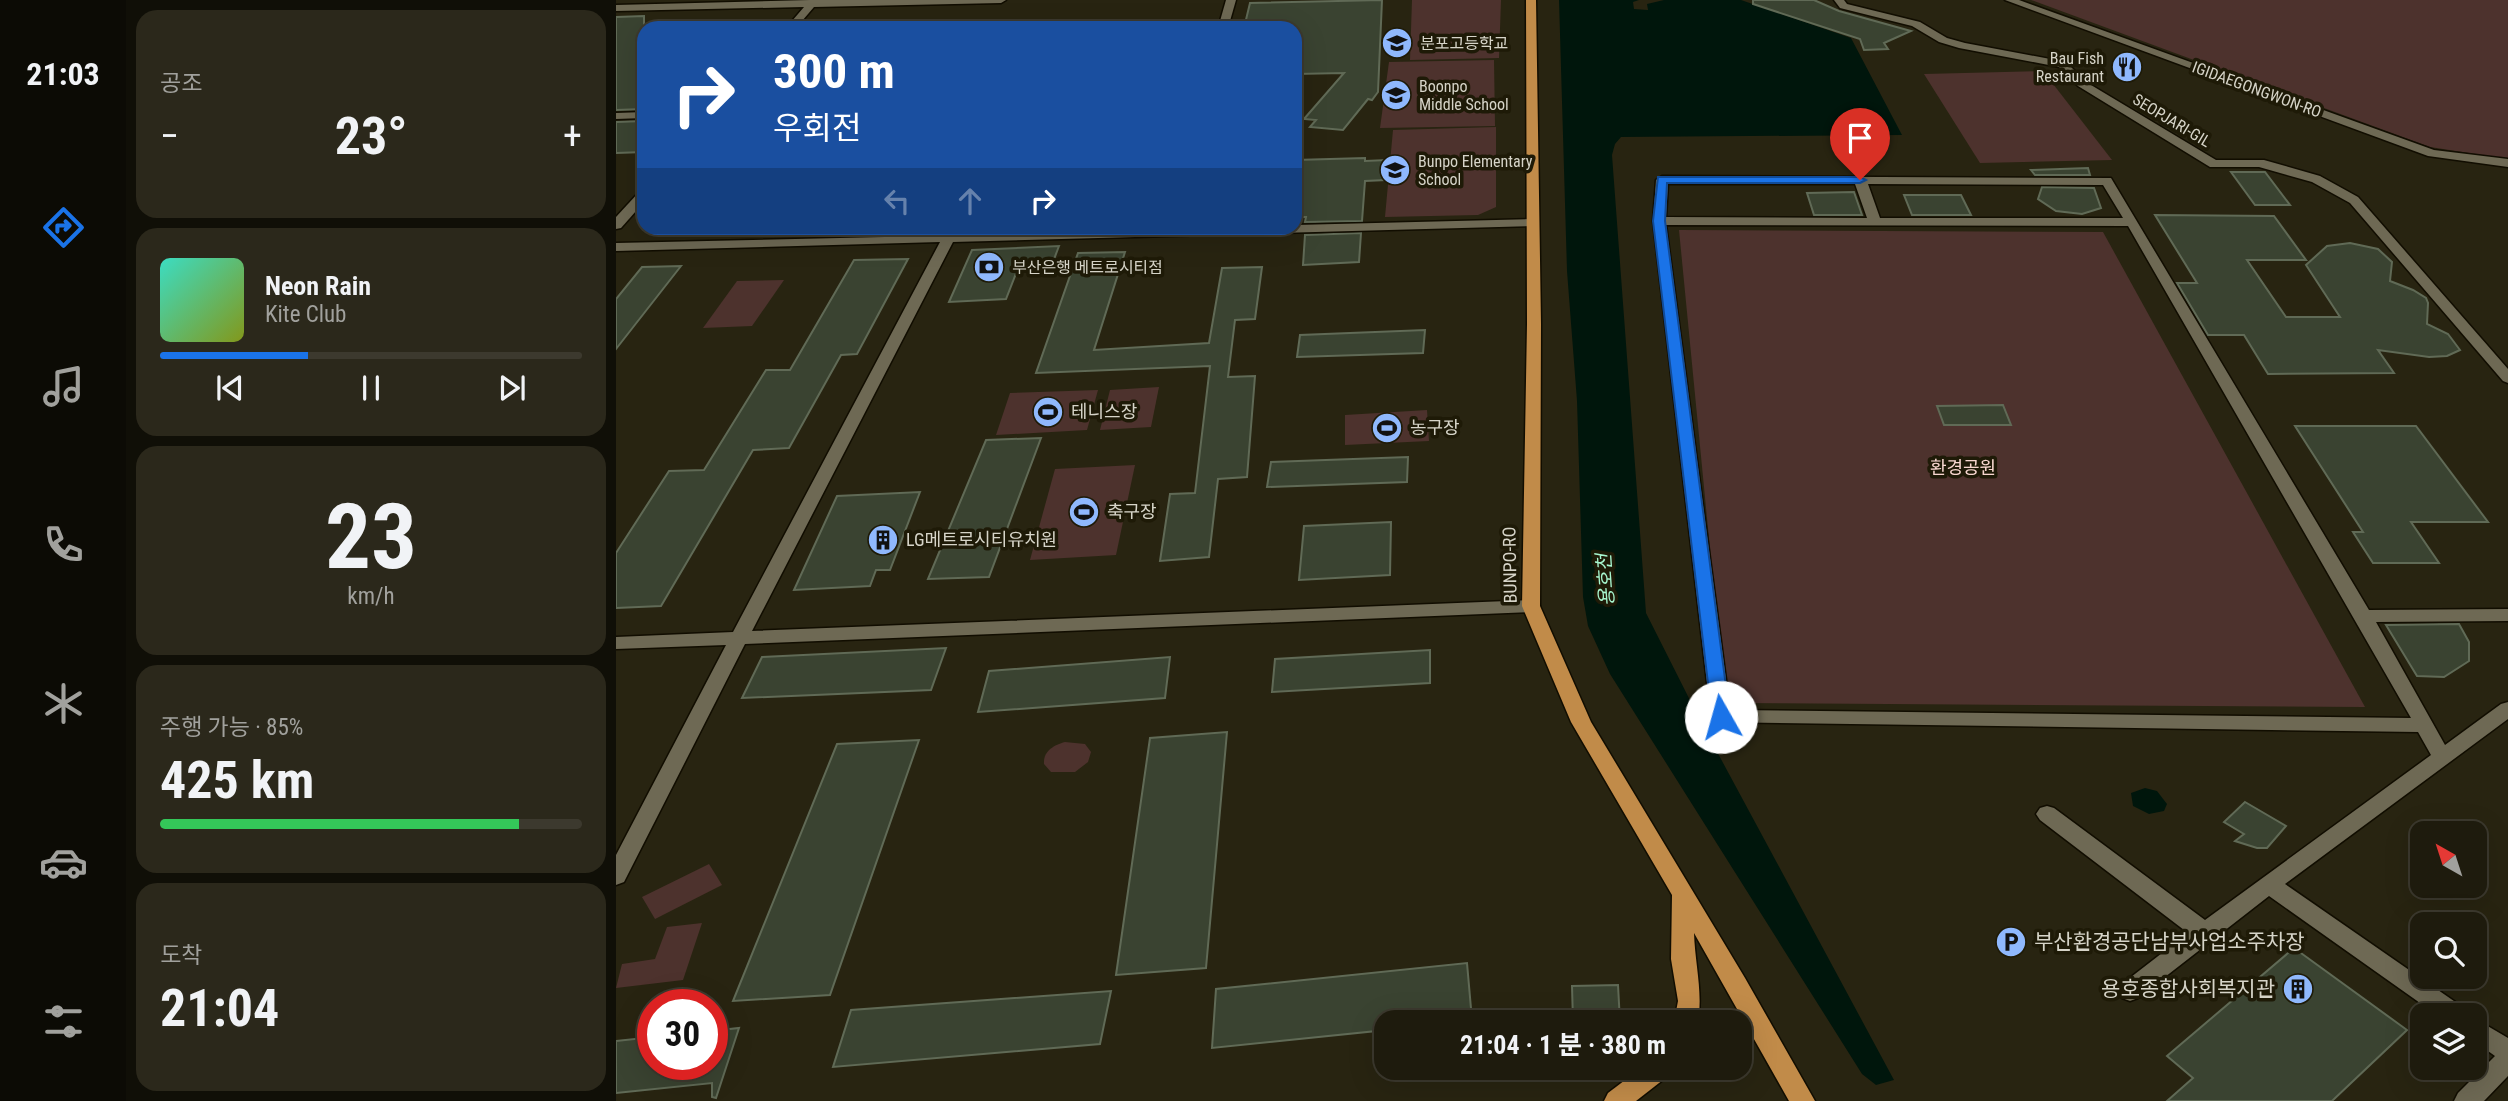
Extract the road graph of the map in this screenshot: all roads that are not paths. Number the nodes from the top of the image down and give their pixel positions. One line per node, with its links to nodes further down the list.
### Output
1 (1000, 0): 6 (street)
2 (1231, 0): 9 (street)
3 (1531, 0): 18 (main road, BUNPO-RO)
4 (1839, 0): 24 (street, SEOPJARI-GIL)
5 (2010, 0): 12 (street, IGIDAEGONGWON-RO)
6 (814, 2): 7 (street); 8 (street)
7 (616, 8)
8 (797, 21)
9 (1225, 21)
10 (637, 115): 11 (street)
11 (616, 116)
12 (2508, 163)
13 (1860, 180): 15 (street); 16 (street); 17 (street)
14 (637, 202): 19 (street)
15 (1659, 221): 16 (street); 31 (street)
16 (1875, 222): 17 (street)
17 (2132, 222): 27 (street)
18 (1532, 223): 20 (street); 25 (main road, BUNPO-RO)
19 (616, 225)
20 (1302, 227)
21 (1029, 235): 22 (street)
22 (949, 238): 23 (street); 28 (street)
23 (616, 247)
24 (2508, 377)
25 (1531, 606): 28 (street); 36 (main road, BUNPO-RO)
26 (2508, 615): 27 (street)
27 (2365, 616): 31 (street)
28 (738, 637): 29 (street); 34 (street)
29 (616, 643)
30 (2508, 709): 32 (street)
31 (2425, 726): 32 (street)
32 (2442, 757): 35 (street)
33 (2047, 814): 37 (street)
34 (616, 876)
35 (2269, 884): 37 (street); 39 (street)
36 (1683, 896): 40 (main road); 46 (main road, BUNPO-RO)
37 (2204, 933): 38 (street)
38 (2130, 990)
39 (2439, 1003)
40 (1688, 1010)
41 (2487, 1037): 42 (street)
42 (2508, 1051)
43 (2508, 1059): 47 (street)
44 (1644, 1080): 45 (main road)
45 (1617, 1101)
46 (1802, 1101)
47 (2466, 1101)

